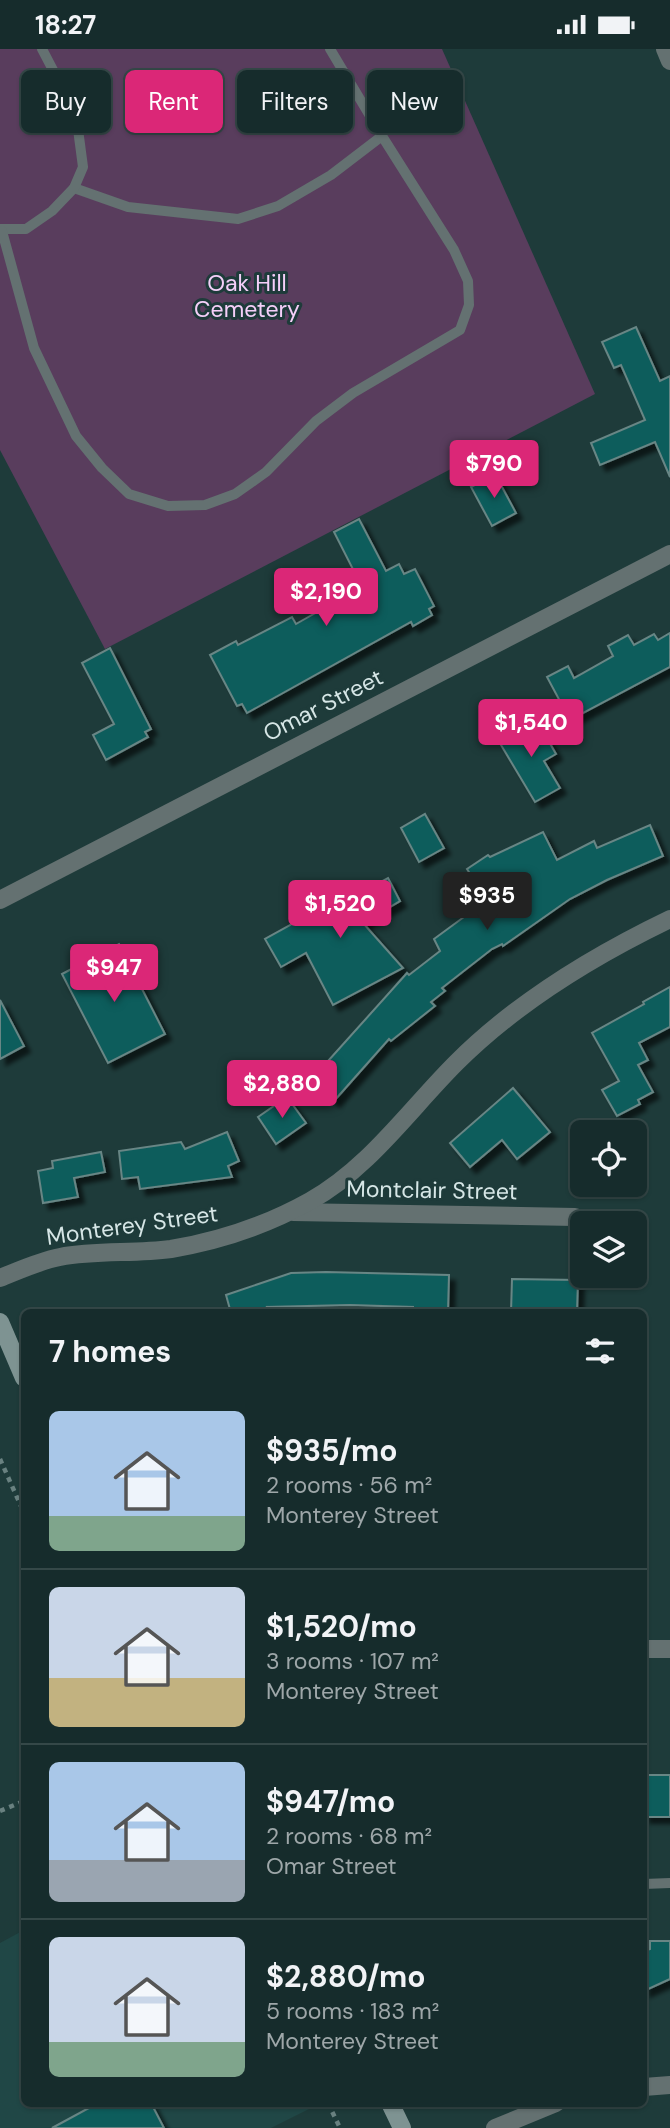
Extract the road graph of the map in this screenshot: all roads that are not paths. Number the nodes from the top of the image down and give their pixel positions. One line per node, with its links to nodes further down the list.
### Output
1 (42, 49): 6 (lane)
2 (330, 49): 5 (lane)
3 (665, 49): 4 (street)
4 (670, 61)
5 (382, 137): 6 (lane); 7 (lane)
6 (74, 188): 7 (lane)
7 (1, 230)
8 (670, 554): 9 (street, Omar Street)
9 (0, 900)
10 (670, 919): 11 (street, Monterey Street)
11 (289, 1212): 12 (street, Montclair Street); 13 (street, Monterey Street)
12 (570, 1217)
13 (0, 1278)
14 (0, 1322): 15 (main road)
15 (21, 1371)
16 (647, 1649): 17 (street)
17 (670, 1649)
18 (647, 1884): 19 (lane)
19 (670, 1884)
20 (670, 2085): 21 (street)
21 (647, 2087)
22 (392, 2107): 24 (main road)
23 (546, 2107): 25 (street)
24 (402, 2128)
25 (495, 2128)

